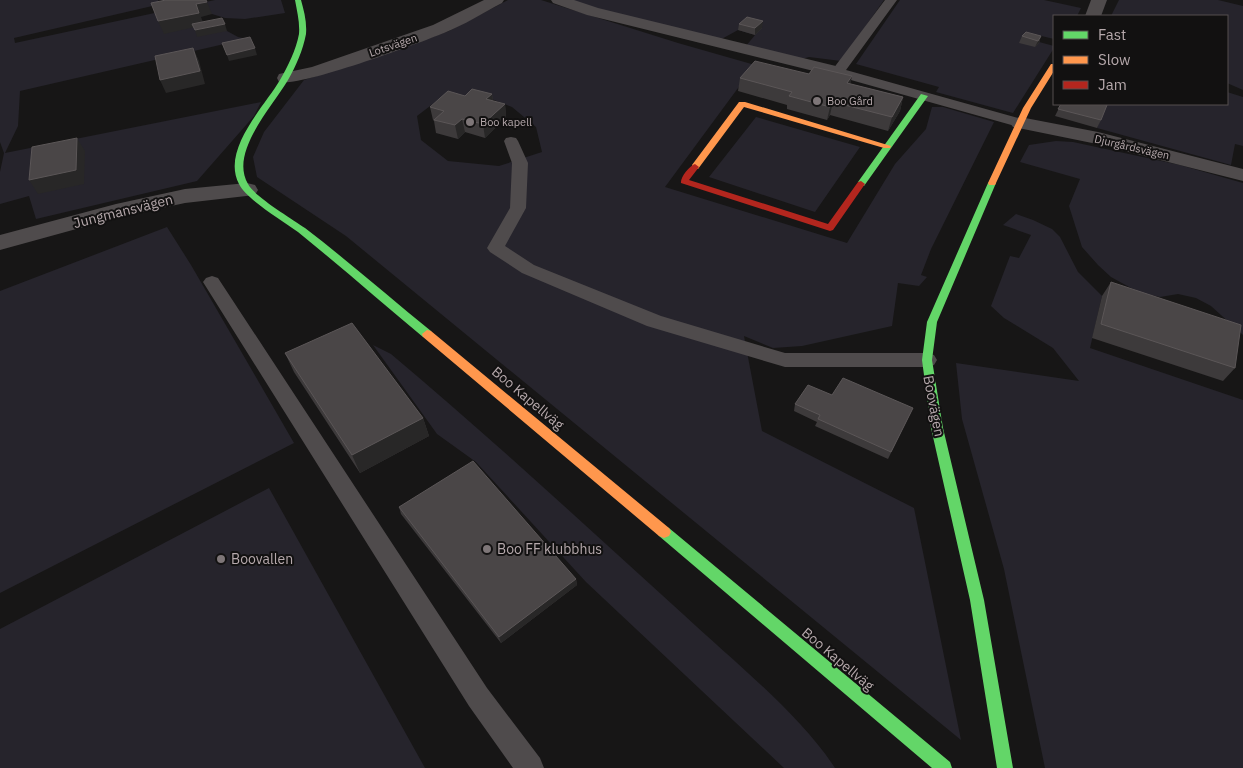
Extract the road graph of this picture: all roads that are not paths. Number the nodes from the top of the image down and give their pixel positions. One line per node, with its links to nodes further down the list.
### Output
1 (298, 0): 9 (street)
2 (496, 0): 9 (street, Lotsvägen)
3 (559, 0): 8 (street)
4 (891, 0): 8 (lane)
5 (1099, 0): 6 (street)
6 (1093, 15)
7 (1053, 68): 11 (street, Boovägen)
8 (838, 72): 10 (lane)
9 (286, 78): 15 (street)
10 (924, 96): 11 (lane); 13 (street)
11 (1020, 124): 14 (street, Djurgårdsvägen); 18 (street, Boovägen)
12 (511, 141): 18 (lane)
13 (887, 146): 13 (street)
14 (1243, 175)
15 (247, 190): 16 (street, Jungmansvägen); 20 (street, Boo Kapellväg)
16 (0, 243)
17 (212, 282): 19 (lane)
18 (926, 360): 21 (street, Boovägen)
19 (530, 768)
20 (944, 768)
21 (1005, 768)

